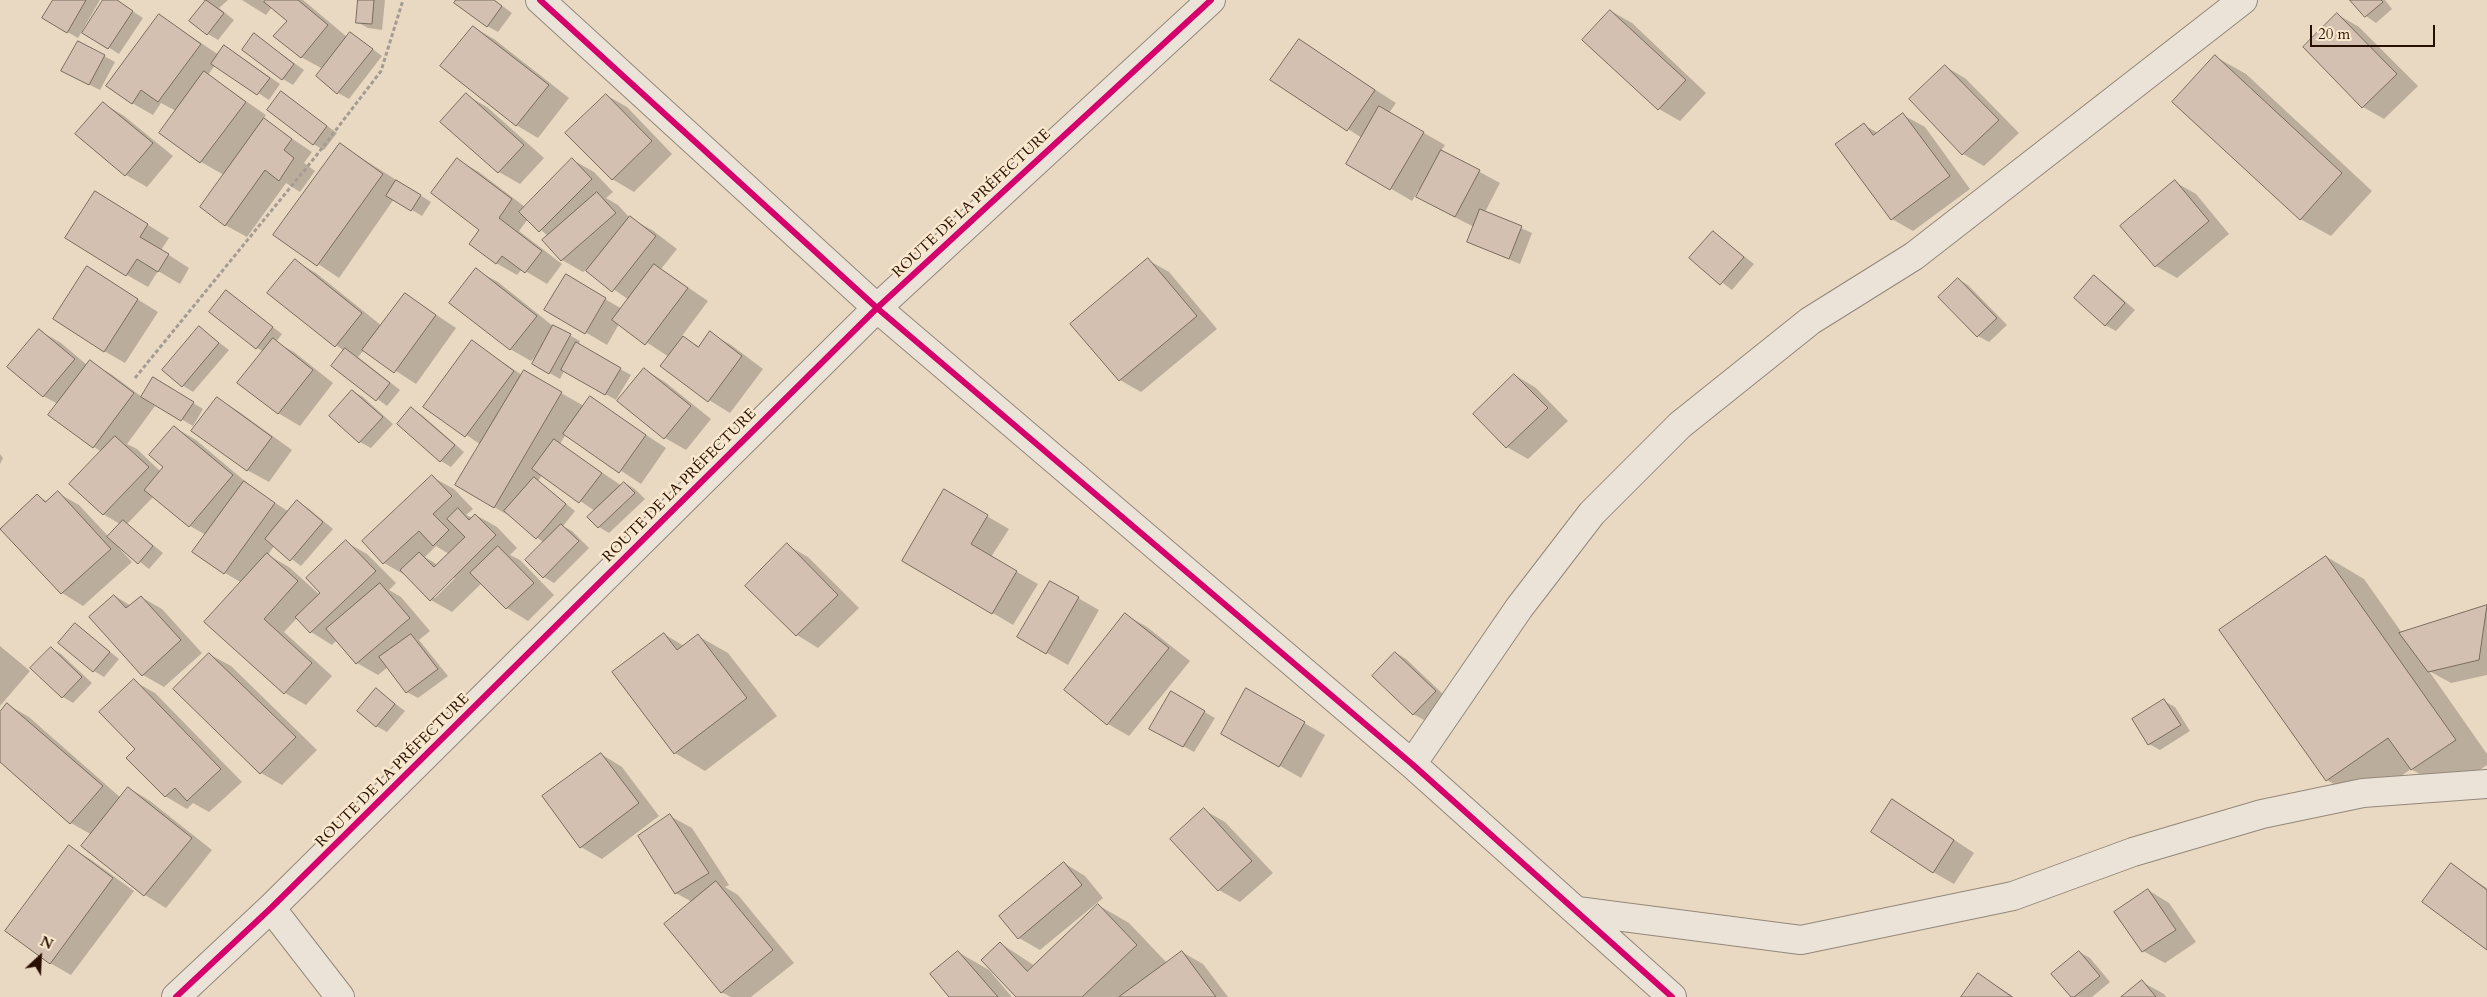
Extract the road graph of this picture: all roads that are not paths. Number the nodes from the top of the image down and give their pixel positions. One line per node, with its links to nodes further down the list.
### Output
1 (540, 0): 4 (street)
2 (1211, 0): 4 (street, ROUTE DE LA PRÉFECTURE)
3 (2243, 0): 5 (street)
4 (878, 308): 5 (street); 7 (street, ROUTE DE LA PRÉFECTURE)
5 (1412, 764): 8 (street)
6 (2487, 784): 8 (street)
7 (272, 908): 9 (street, ROUTE DE LA PRÉFECTURE); 10 (street)
8 (1577, 911): 11 (street)
9 (176, 997)
10 (340, 997)
11 (1672, 997)

